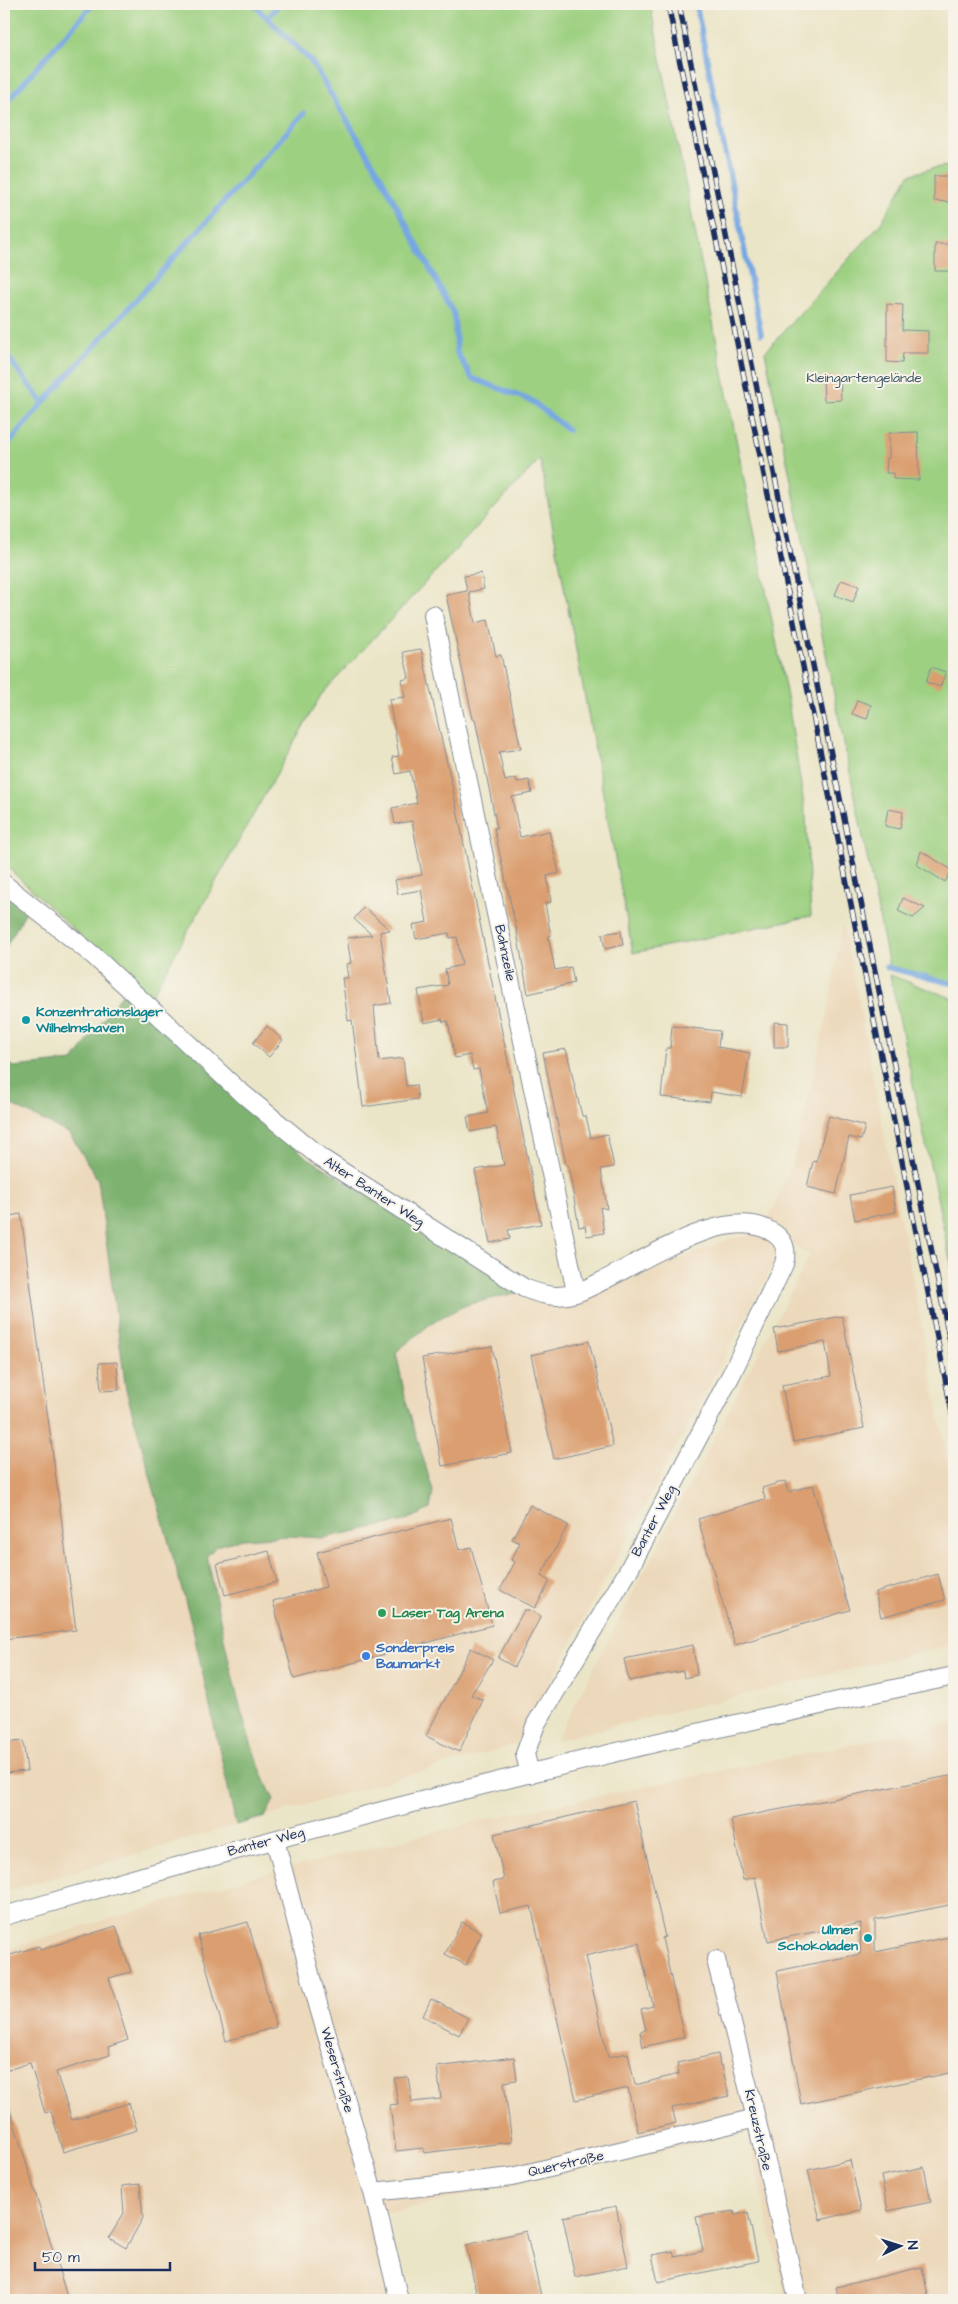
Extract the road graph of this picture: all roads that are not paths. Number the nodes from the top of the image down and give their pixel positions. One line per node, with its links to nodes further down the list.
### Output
1 (433, 615): 4 (street, Bahnzeile)
2 (4, 884): 4 (street, Alter Banter Weg)
3 (784, 1264): 4 (street, Alter Banter Weg); 6 (street, Banter Weg)
4 (576, 1292)
5 (954, 1676): 6 (street, Banter Weg)
6 (530, 1774): 7 (street, Banter Weg)
7 (274, 1840): 8 (street, Banter Weg); 11 (street, Weserstraße)
8 (4, 1916)
9 (716, 1960): 10 (street, Kreuzstraße)
10 (756, 2118): 11 (street, Querstraße); 13 (street, Kreuzstraße)
11 (373, 2192): 12 (street, Weserstraße)
12 (399, 2300)
13 (798, 2300)

